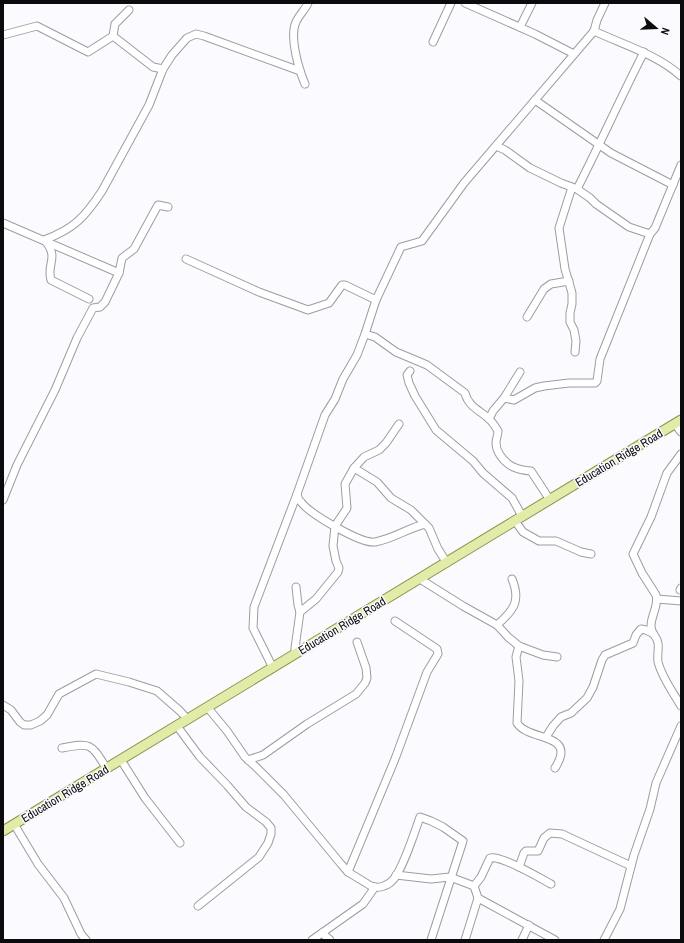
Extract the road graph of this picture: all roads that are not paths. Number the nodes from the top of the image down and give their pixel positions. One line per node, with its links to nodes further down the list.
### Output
1 (308, 3): 16 (street)
2 (451, 3): 11 (street)
3 (465, 3): 7 (street)
4 (532, 3): 7 (street)
5 (605, 3): 8 (street)
6 (129, 10): 10 (street)
7 (520, 27): 13 (street)
8 (594, 31): 12 (street); 13 (street)
9 (3, 35): 10 (street)
10 (113, 36): 14 (street)
11 (433, 42)
12 (644, 52): 17 (street); 21 (street)
13 (574, 54): 20 (street)
14 (153, 67): 15 (street); 18 (street)
15 (163, 69): 16 (street); 18 (street)
16 (300, 71): 19 (street)
17 (681, 76)
18 (159, 82): 29 (street)
19 (305, 84)
20 (535, 100): 21 (street); 22 (street)
21 (600, 145): 24 (street); 25 (street)
22 (496, 146): 25 (street); 34 (street)
23 (681, 165): 24 (street)
24 (673, 185): 28 (street)
25 (574, 188): 28 (street); 32 (street)
26 (168, 207): 31 (street)
27 (3, 223): 29 (street)
28 (650, 234): 40 (street)
29 (44, 240): 31 (street); 33 (street)
30 (186, 259): 34 (street)
31 (120, 273): 48 (street)
32 (569, 281): 35 (street); 37 (street)
33 (89, 299)
34 (376, 300): 36 (street)
35 (527, 317)
36 (365, 334): 41 (street); 47 (street)
37 (575, 352)
38 (410, 371): 50 (street)
39 (520, 372): 40 (street)
40 (504, 398): 41 (street)
41 (490, 419): 49 (street)
42 (678, 422): 44 (street); 49 (main road, Education Ridge Road)
43 (399, 424): 46 (street)
44 (681, 432)
45 (681, 454): 58 (street)
46 (354, 468): 51 (street); 52 (street)
47 (297, 494): 52 (street); 68 (street)
48 (3, 500)
49 (550, 500): 50 (main road, Education Ridge Road)
50 (519, 519): 53 (street); 54 (main road, Education Ridge Road)
51 (425, 524): 52 (street); 54 (street)
52 (335, 526): 60 (street)
53 (591, 554)
54 (447, 563): 55 (main road, Education Ridge Road)
55 (420, 579): 62 (street); 66 (main road, Education Ridge Road)
56 (512, 579): 62 (street)
57 (296, 587): 60 (street)
58 (657, 599): 59 (street); 63 (street)
59 (681, 601)
60 (300, 612): 66 (street)
61 (395, 621): 86 (street)
62 (497, 625): 65 (street)
63 (652, 633): 70 (street); 75 (street)
64 (357, 642): 78 (street)
65 (519, 646): 67 (street); 75 (street)
66 (295, 654): 68 (main road, Education Ridge Road)
67 (557, 657)
68 (273, 668): 71 (main road, Education Ridge Road)
69 (3, 705): 72 (street)
70 (681, 706)
71 (208, 708): 72 (main road, Education Ridge Road); 78 (street)
72 (188, 720): 73 (main road, Education Ridge Road)
73 (177, 726): 77 (main road, Education Ridge Road); 93 (street)
74 (681, 726): 84 (street)
75 (546, 737): 79 (street)
76 (62, 748): 80 (street)
77 (121, 760): 80 (main road, Education Ridge Road); 83 (street)
78 (248, 760): 86 (street)
79 (555, 768)
80 (106, 769): 81 (main road, Education Ridge Road)
81 (14, 824): 82 (main road, Education Ridge Road); 96 (street)
82 (3, 831)
83 (180, 843)
84 (631, 866): 85 (street); 103 (street)
85 (519, 867): 89 (street); 90 (street)
86 (348, 872): 91 (street)
87 (396, 875): 88 (street); 88 (street); 91 (street)
88 (450, 877): 90 (street); 99 (street)
89 (551, 884)
90 (474, 886): 92 (street)
91 (375, 887): 95 (street)
92 (478, 898): 94 (street); 100 (street)
93 (198, 906)
94 (528, 925): 101 (street); 102 (street)
95 (322, 933): 97 (street); 98 (street)
96 (86, 940)
97 (312, 940)
98 (330, 940)
99 (431, 940)
100 (465, 940)
101 (522, 940)
102 (555, 940)
103 (604, 940)

